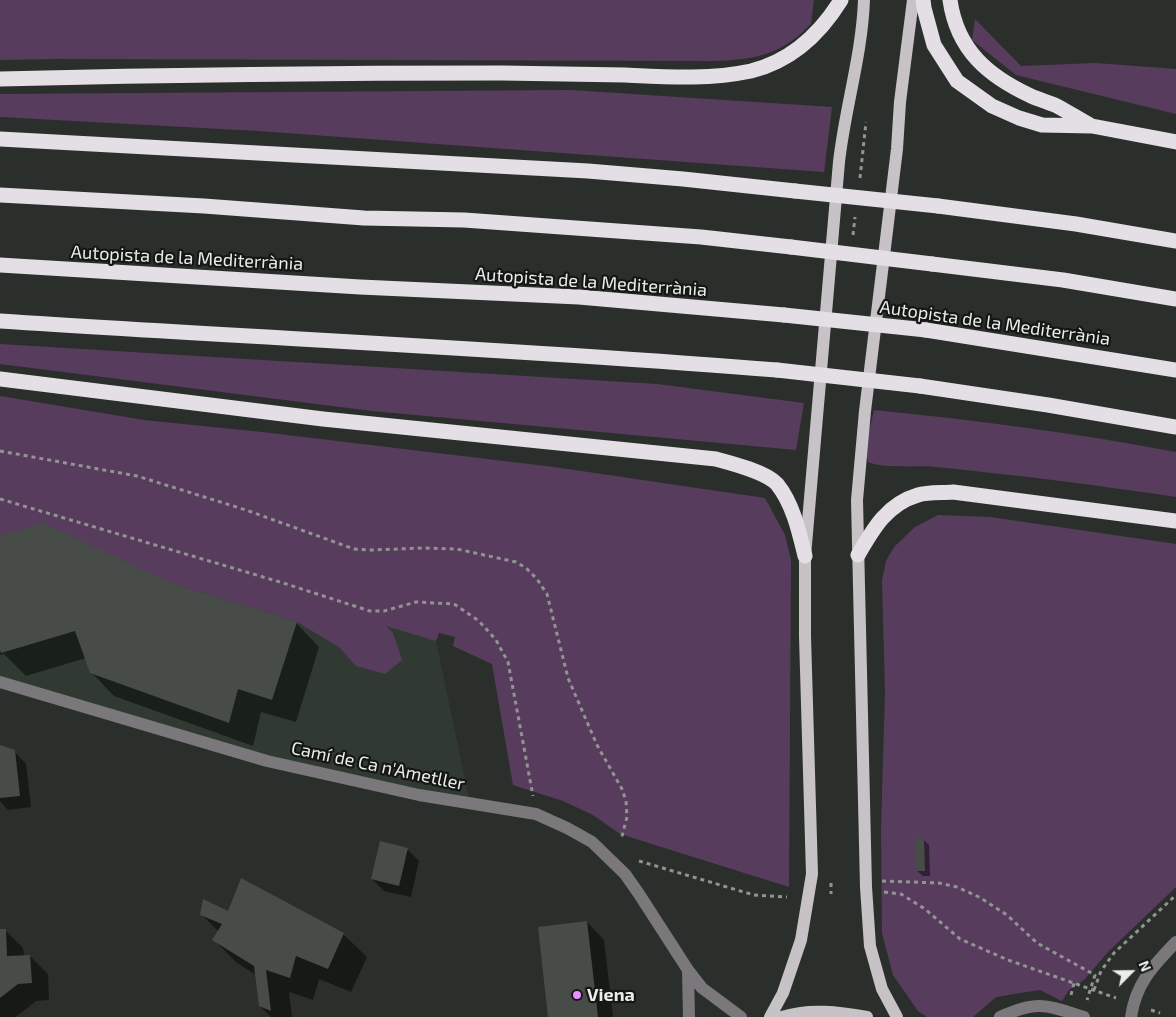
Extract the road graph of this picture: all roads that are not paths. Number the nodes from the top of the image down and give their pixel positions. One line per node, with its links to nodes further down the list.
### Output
1 (841, 0): 6 (highway)
2 (864, 0): 20 (main road)
3 (913, 0): 19 (main road)
4 (923, 0): 7 (highway)
5 (950, 0): 7 (highway)
6 (0, 79)
7 (1092, 126): 9 (highway)
8 (0, 139): 11 (highway, bridge)
9 (1176, 142)
10 (0, 195): 13 (highway, bridge)
11 (1176, 241)
12 (0, 266): 15 (highway, Autopista de la Mediterrània, bridge)
13 (1176, 299)
14 (0, 321): 17 (highway, bridge)
15 (1176, 370)
16 (0, 379): 20 (highway)
17 (1176, 427)
18 (1176, 522): 19 (highway)
19 (858, 555): 29 (main road)
20 (805, 556): 26 (main road)
21 (0, 682): 23 (street, Camí de Ca n'Ametller)
22 (1176, 942): 32 (street)
23 (688, 970): 24 (street); 25 (street, Camí de Ca n'Ametller)
24 (689, 1017)
25 (741, 1017)
26 (770, 1017)
27 (782, 1017): 28 (main road)
28 (867, 1017)
29 (897, 1017)
30 (1000, 1017): 31 (street)
31 (1083, 1017)
32 (1131, 1017)

